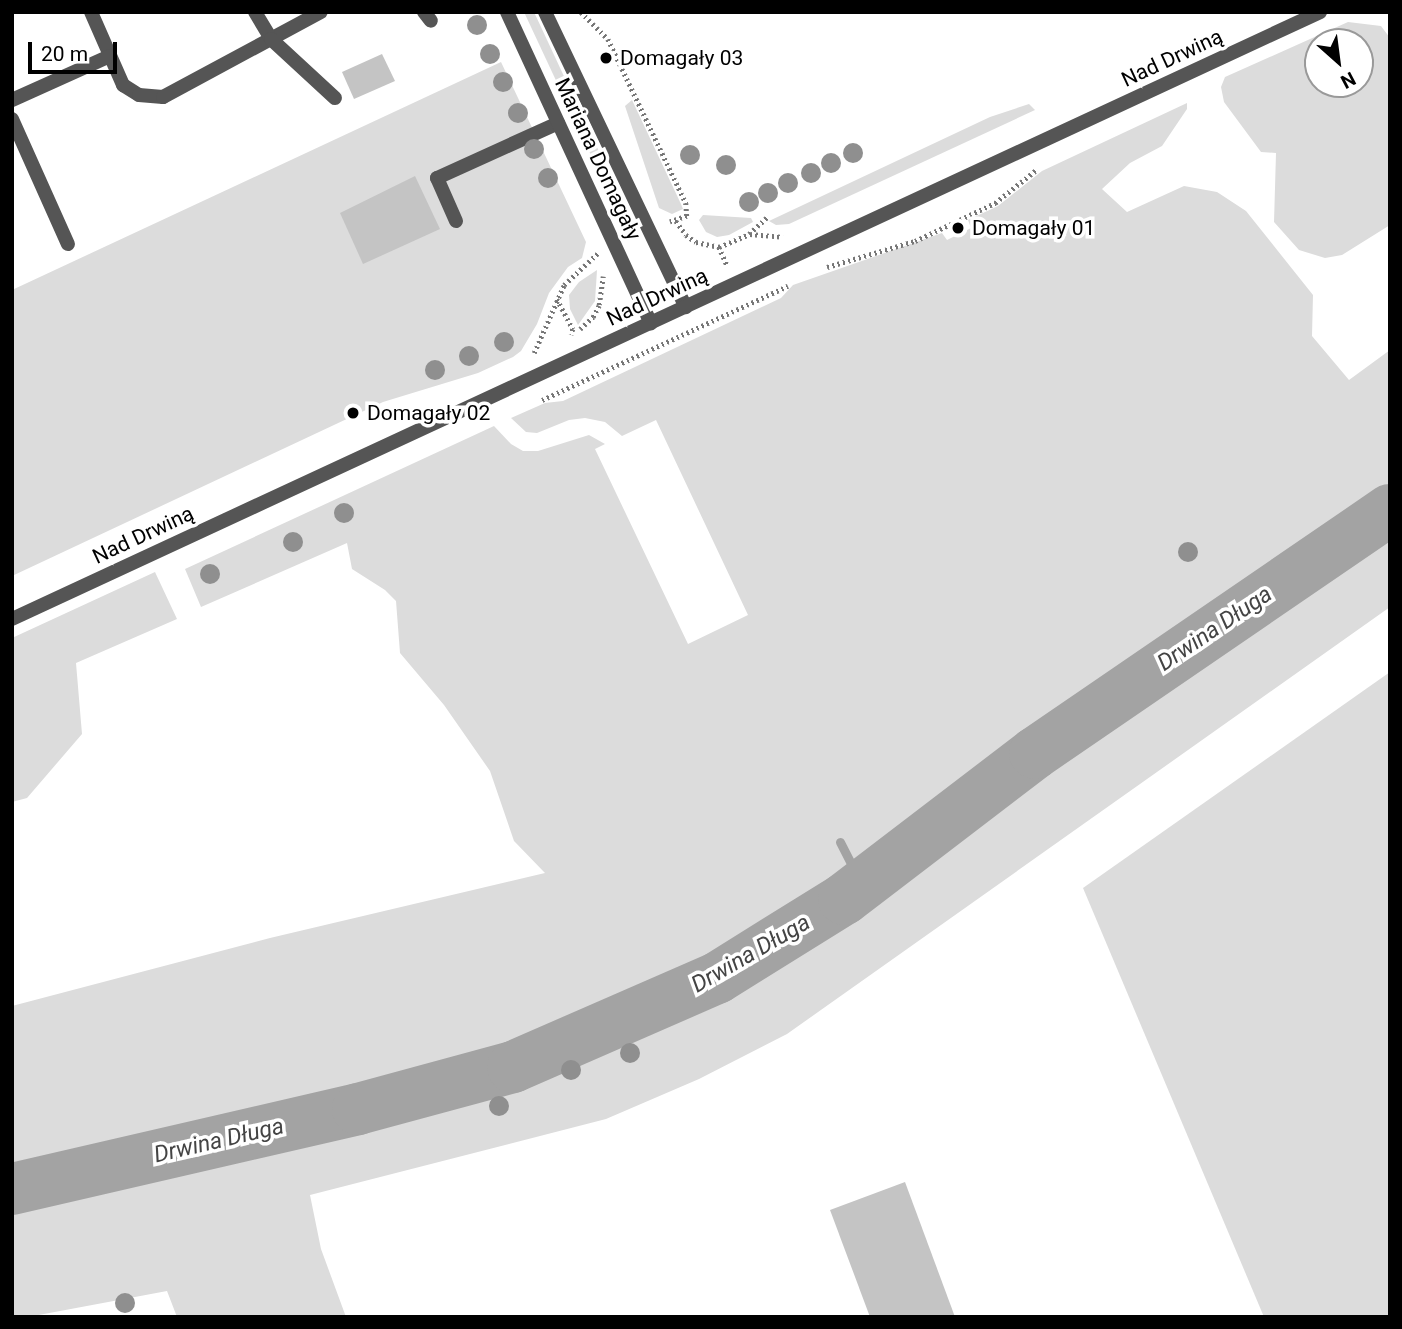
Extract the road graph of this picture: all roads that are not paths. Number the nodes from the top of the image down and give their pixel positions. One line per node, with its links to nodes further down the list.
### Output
1 (91, 12): 8 (street)
2 (255, 12): 7 (street)
3 (321, 12): 7 (street)
4 (507, 12): 12 (street, Mariana Domagały)
5 (544, 12): 15 (street, Mariana Domagały)
6 (1320, 12): 15 (street, Nad Drwiną)
7 (271, 39): 8 (street); 9 (street)
8 (110, 57): 10 (street)
9 (335, 98)
10 (12, 100)
11 (12, 120): 14 (street)
12 (558, 123): 13 (street); 16 (street, Mariana Domagały)
13 (456, 221)
14 (68, 244)
15 (686, 307): 16 (street, Nad Drwiną)
16 (651, 323): 17 (street, Nad Drwiną)
17 (12, 619)

